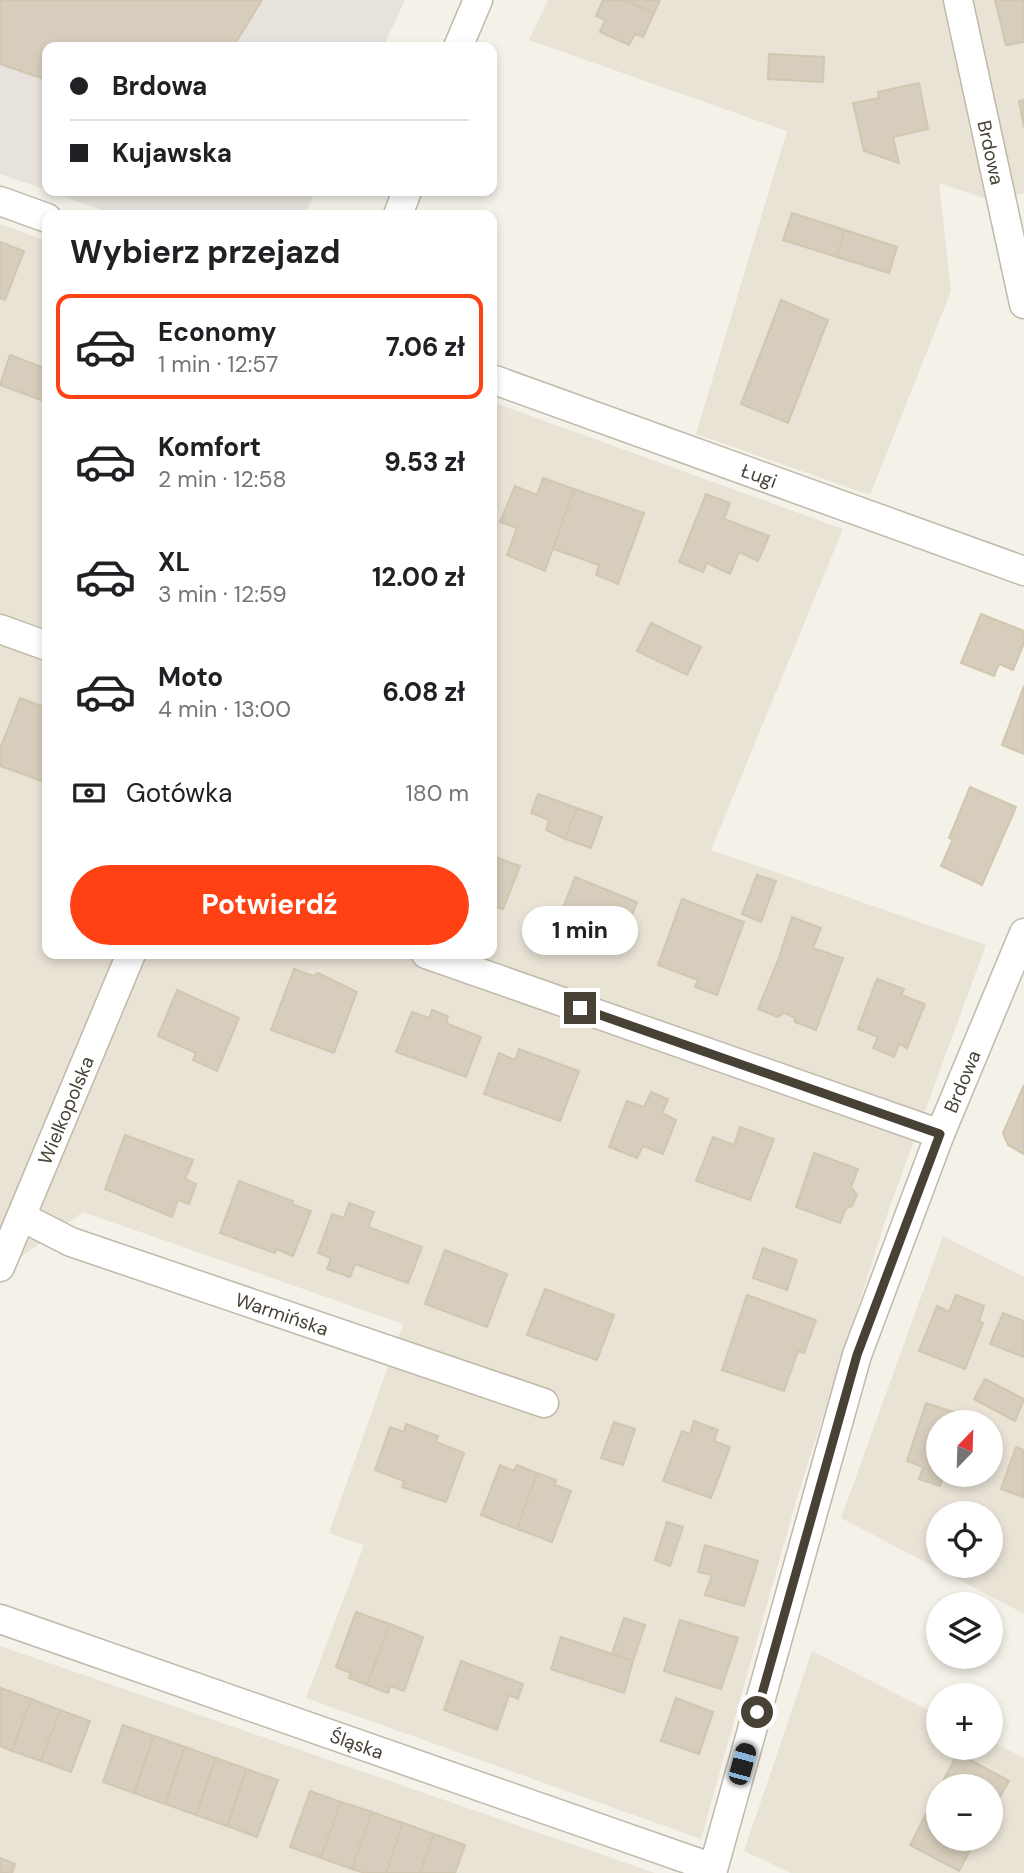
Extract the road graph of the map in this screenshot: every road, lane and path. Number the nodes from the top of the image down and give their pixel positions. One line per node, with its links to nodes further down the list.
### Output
1 (478, 0): 3 (street)
2 (958, 0): 6 (street, Brdowa)
3 (460, 42)
4 (0, 201): 5 (street)
5 (42, 216)
6 (1024, 304)
7 (497, 381): 8 (street, Ługi)
8 (1024, 571)
9 (0, 629): 10 (street)
10 (42, 644)
11 (1024, 933): 14 (street, Brdowa)
12 (129, 959): 15 (street, Wielkopolska)
13 (440, 959): 14 (street)
14 (940, 1134): 19 (street, Brdowa)
15 (22, 1217): 16 (street, Wielkopolska); 17 (street, Warmińska)
16 (0, 1267)
17 (544, 1403)
18 (0, 1619): 19 (street, Śląska)
19 (713, 1871)

